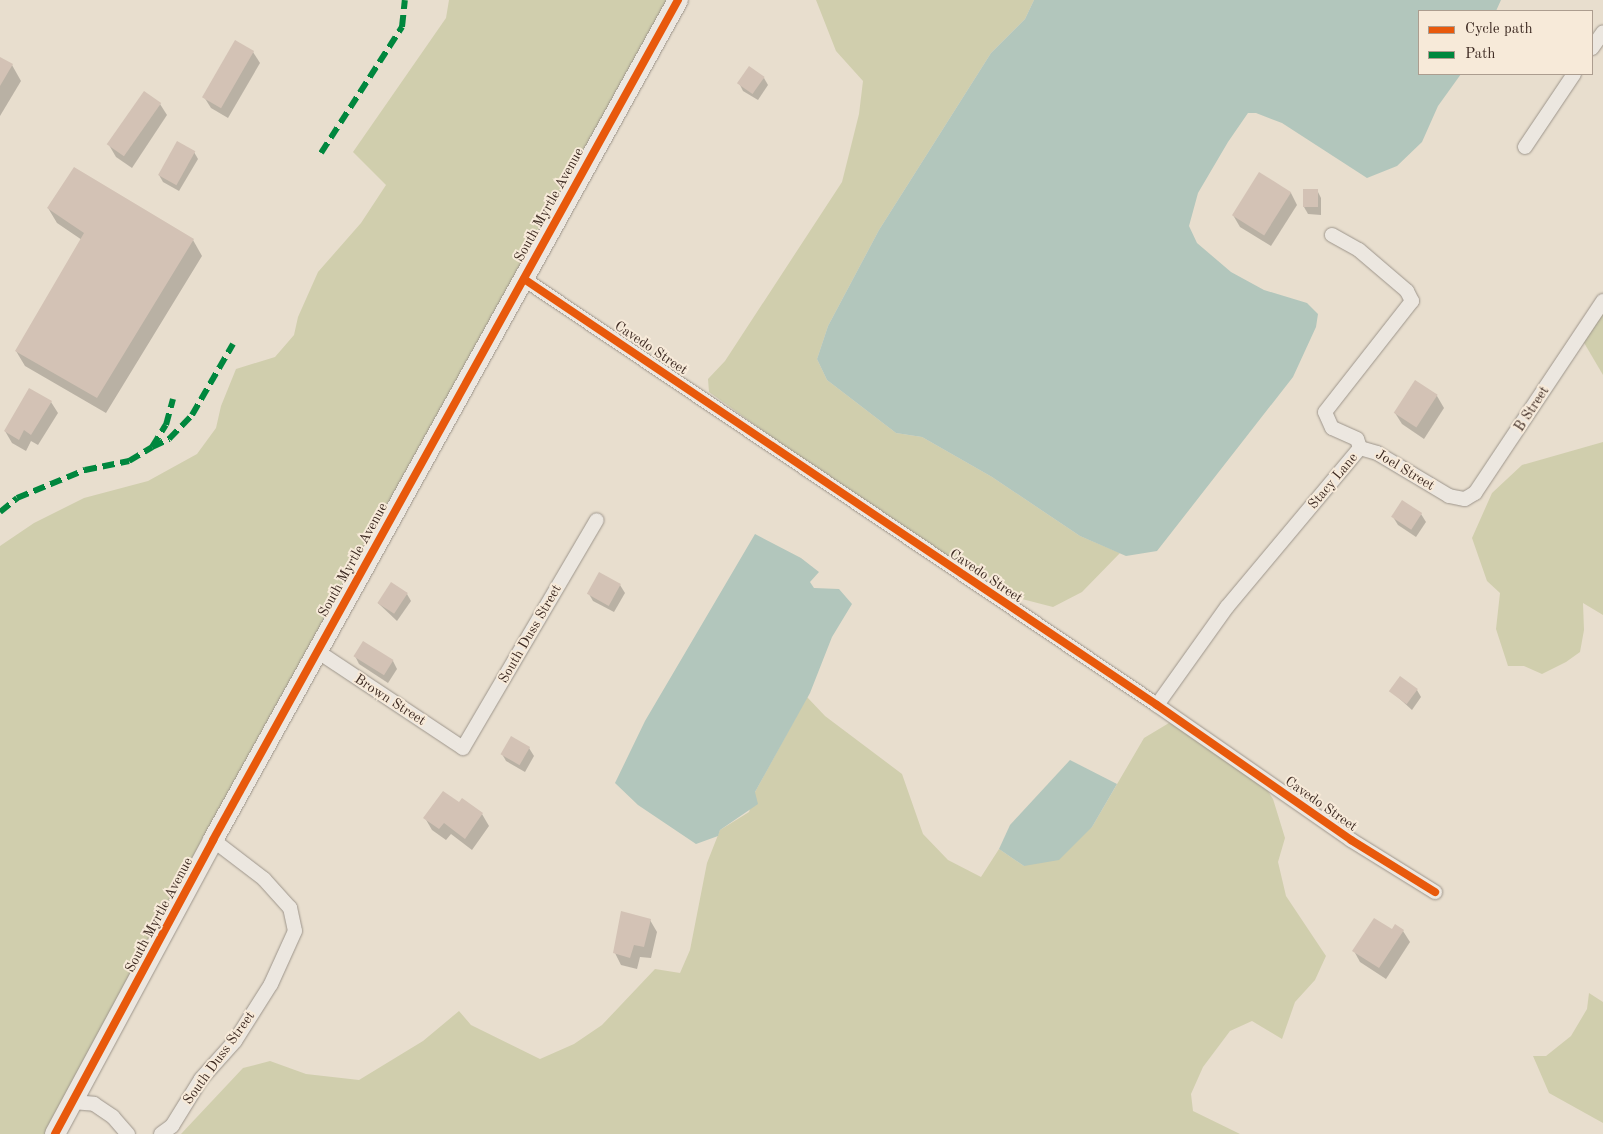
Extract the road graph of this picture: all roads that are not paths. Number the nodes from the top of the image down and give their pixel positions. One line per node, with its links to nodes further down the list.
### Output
1 (678, 0): 7 (street, South Myrtle Avenue)
2 (1603, 32): 3 (street)
3 (1593, 47)
4 (1573, 75): 5 (street)
5 (1525, 147)
6 (1332, 234): 9 (street, Stacy Lane)
7 (524, 279): 12 (street, South Myrtle Avenue); 13 (street, Cavedo Street)
8 (1603, 301): 10 (street, B Street)
9 (1360, 448): 10 (street, Joel Street); 13 (street, Stacy Lane)
10 (1449, 496)
11 (597, 520): 14 (street, South Duss Street)
12 (317, 651): 14 (street, Brown Street); 15 (street, South Myrtle Avenue)
13 (1157, 705): 16 (street, Cavedo Street)
14 (463, 748)
15 (213, 840): 17 (street, South Myrtle Avenue); 18 (street, South Duss Street)
16 (1435, 892)
17 (73, 1102): 19 (street, South Myrtle Avenue); 20 (street)
18 (167, 1130)
19 (55, 1134)
20 (128, 1134)

